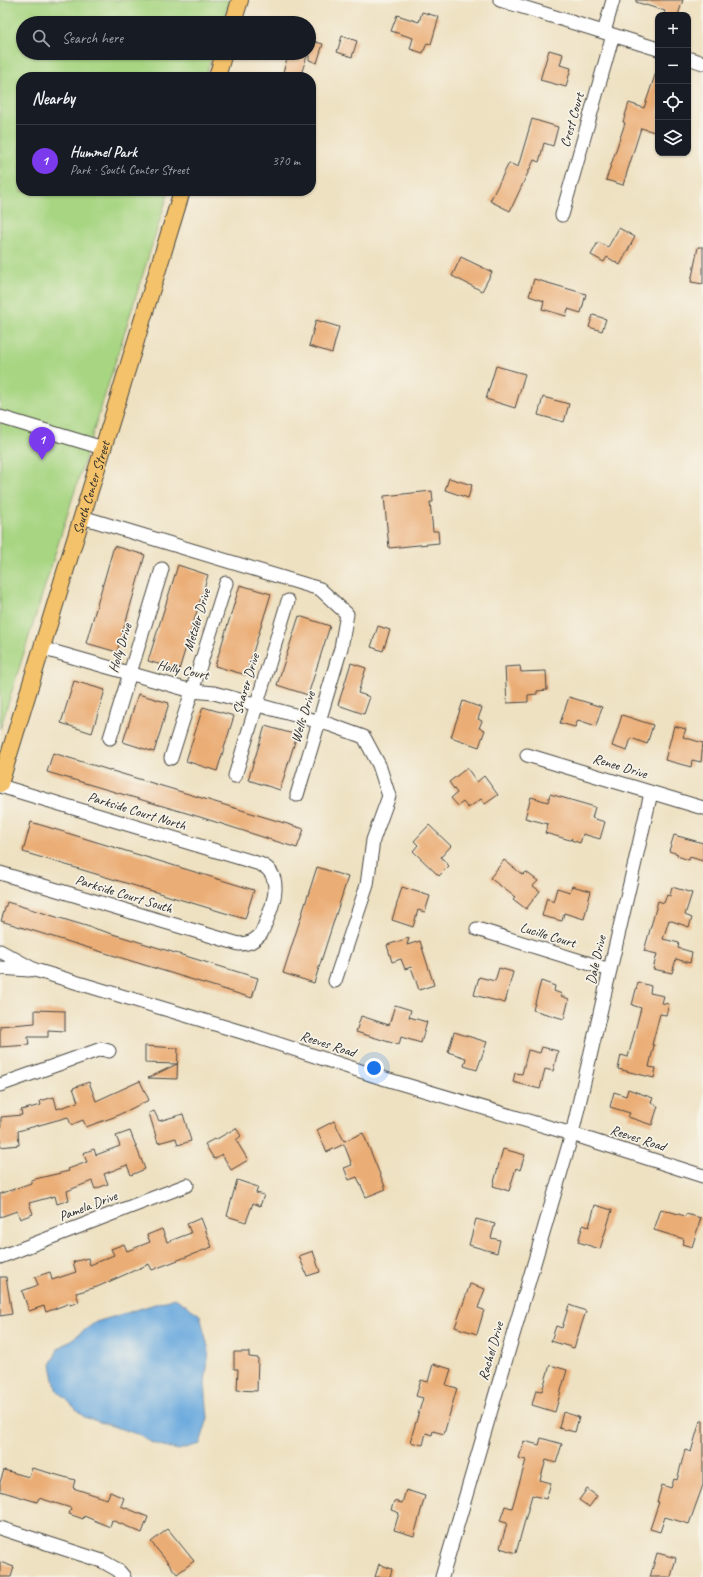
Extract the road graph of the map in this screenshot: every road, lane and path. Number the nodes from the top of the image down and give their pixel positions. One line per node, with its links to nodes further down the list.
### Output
1 (240, 0): 4 (main road)
2 (500, 0): 5 (street)
3 (613, 0): 5 (street, Crest Court)
4 (235, 16)
5 (608, 34): 6 (street); 12 (street, Crest Court)
6 (655, 48)
7 (691, 59): 9 (street)
8 (222, 60): 10 (main road)
9 (703, 63)
10 (218, 72)
11 (180, 196): 14 (main road, South Center Street)
12 (562, 215)
13 (0, 417): 14 (street)
14 (103, 448): 15 (main road, South Center Street)
15 (82, 517): 19 (main road, South Center Street); 23 (street, Wells Drive)
16 (162, 569): 20 (street, Holly Drive)
17 (226, 583): 21 (street, Metzler Drive)
18 (288, 601): 22 (street, Sharer Drive)
19 (41, 648): 20 (street, Holly Court); 28 (main road, South Center Street)
20 (129, 674): 21 (street, Holly Court); 24 (street, Holly Drive)
21 (192, 691): 22 (street, Holly Court); 26 (street, Metzler Drive)
22 (256, 705): 23 (street, Holly Court); 27 (street, Sharer Drive)
23 (319, 722): 30 (street, Wells Drive); 39 (street, Holly Court)
24 (110, 738)
25 (527, 755): 29 (street, Renee Drive)
26 (171, 758)
27 (235, 776)
28 (0, 785): 34 (street, Parkside Court North)
29 (651, 792): 31 (street, Renee Drive); 38 (street, Dale Drive)
30 (296, 795)
31 (703, 808)
32 (0, 873): 34 (street, Parkside Court South)
33 (477, 929): 38 (street, Lucille Court)
34 (239, 944)
35 (0, 951): 37 (street, Reeves Road)
36 (0, 968): 37 (street, Reeves Road)
37 (35, 970): 42 (street, Reeves Road)
38 (610, 970): 42 (street, Dale Drive)
39 (335, 981)
40 (109, 1051): 41 (street)
41 (0, 1085)
42 (572, 1134): 43 (street, Reeves Road); 48 (street, Rachel Drive)
43 (703, 1176)
44 (187, 1185): 45 (street, Pamela Drive)
45 (0, 1257)
46 (0, 1528): 47 (street)
47 (124, 1577)
48 (442, 1577)

